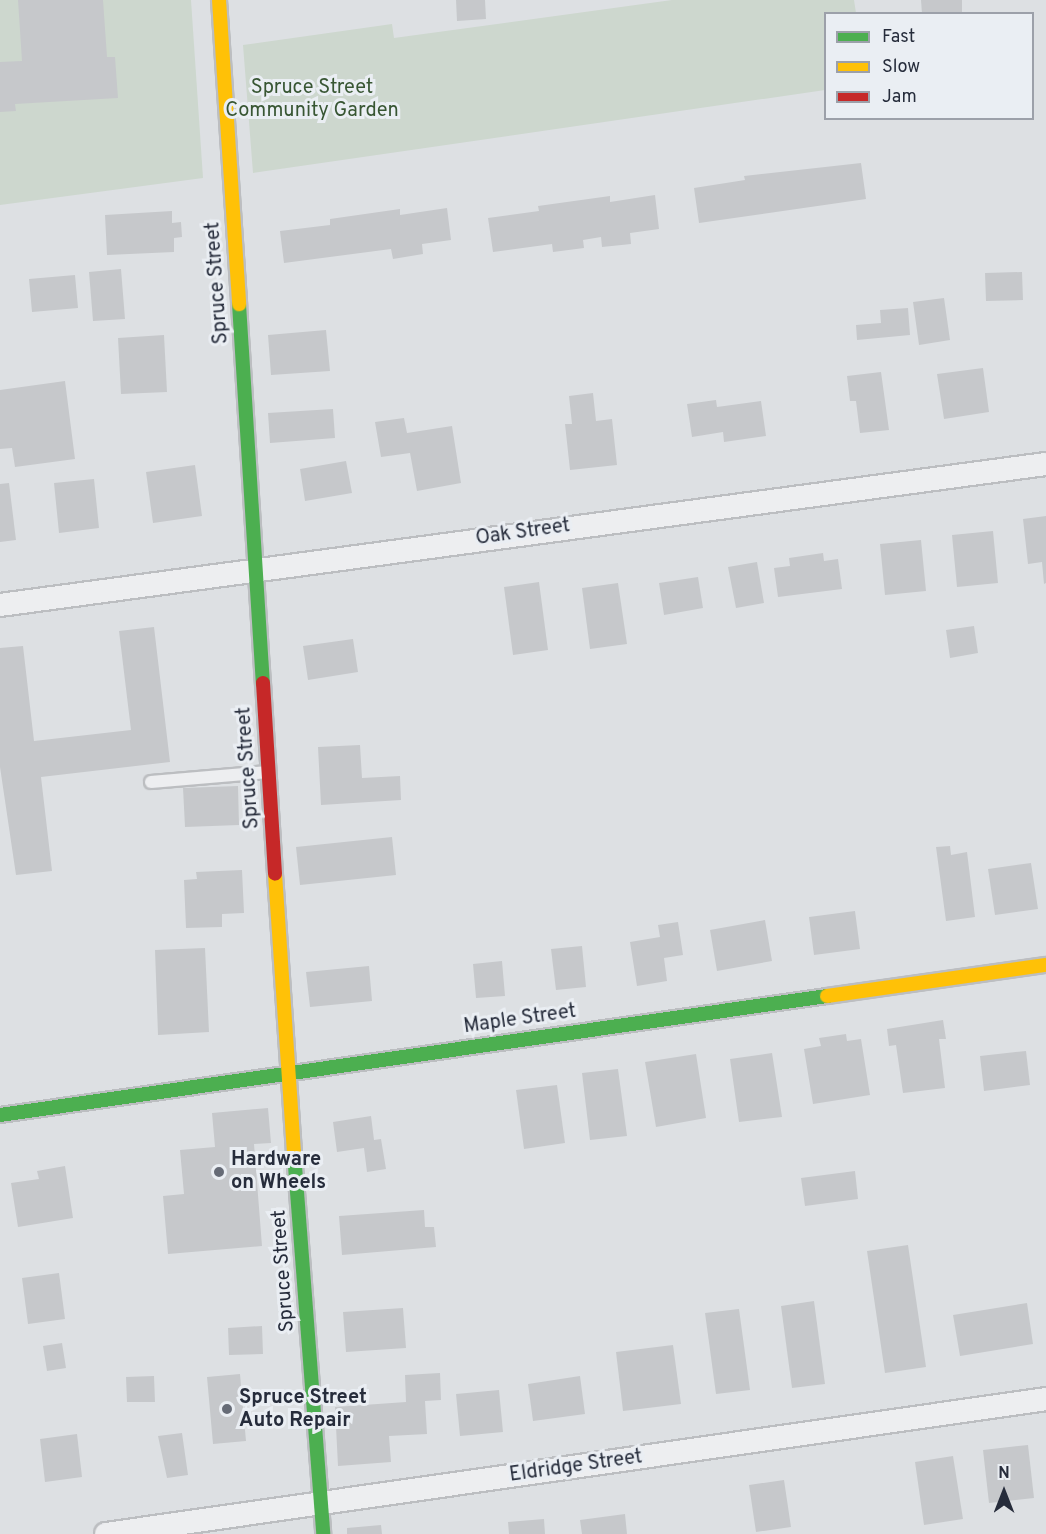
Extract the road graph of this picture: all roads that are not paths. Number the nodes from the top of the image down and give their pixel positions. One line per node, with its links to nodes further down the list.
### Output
1 (219, 0): 3 (street, Spruce Street)
2 (1046, 464): 3 (street, Oak Street)
3 (256, 569): 4 (street, Oak Street); 5 (street, Spruce Street)
4 (0, 605)
5 (269, 772): 6 (lane); 8 (street, Spruce Street)
6 (151, 782)
7 (1046, 965): 8 (street, Maple Street)
8 (288, 1072): 9 (street, Maple Street); 11 (street, Spruce Street)
9 (0, 1115)
10 (1046, 1399): 11 (street, Eldridge Street)
11 (321, 1504): 12 (street, Eldridge Street); 13 (street, Spruce Street)
12 (106, 1534)
13 (323, 1534)

